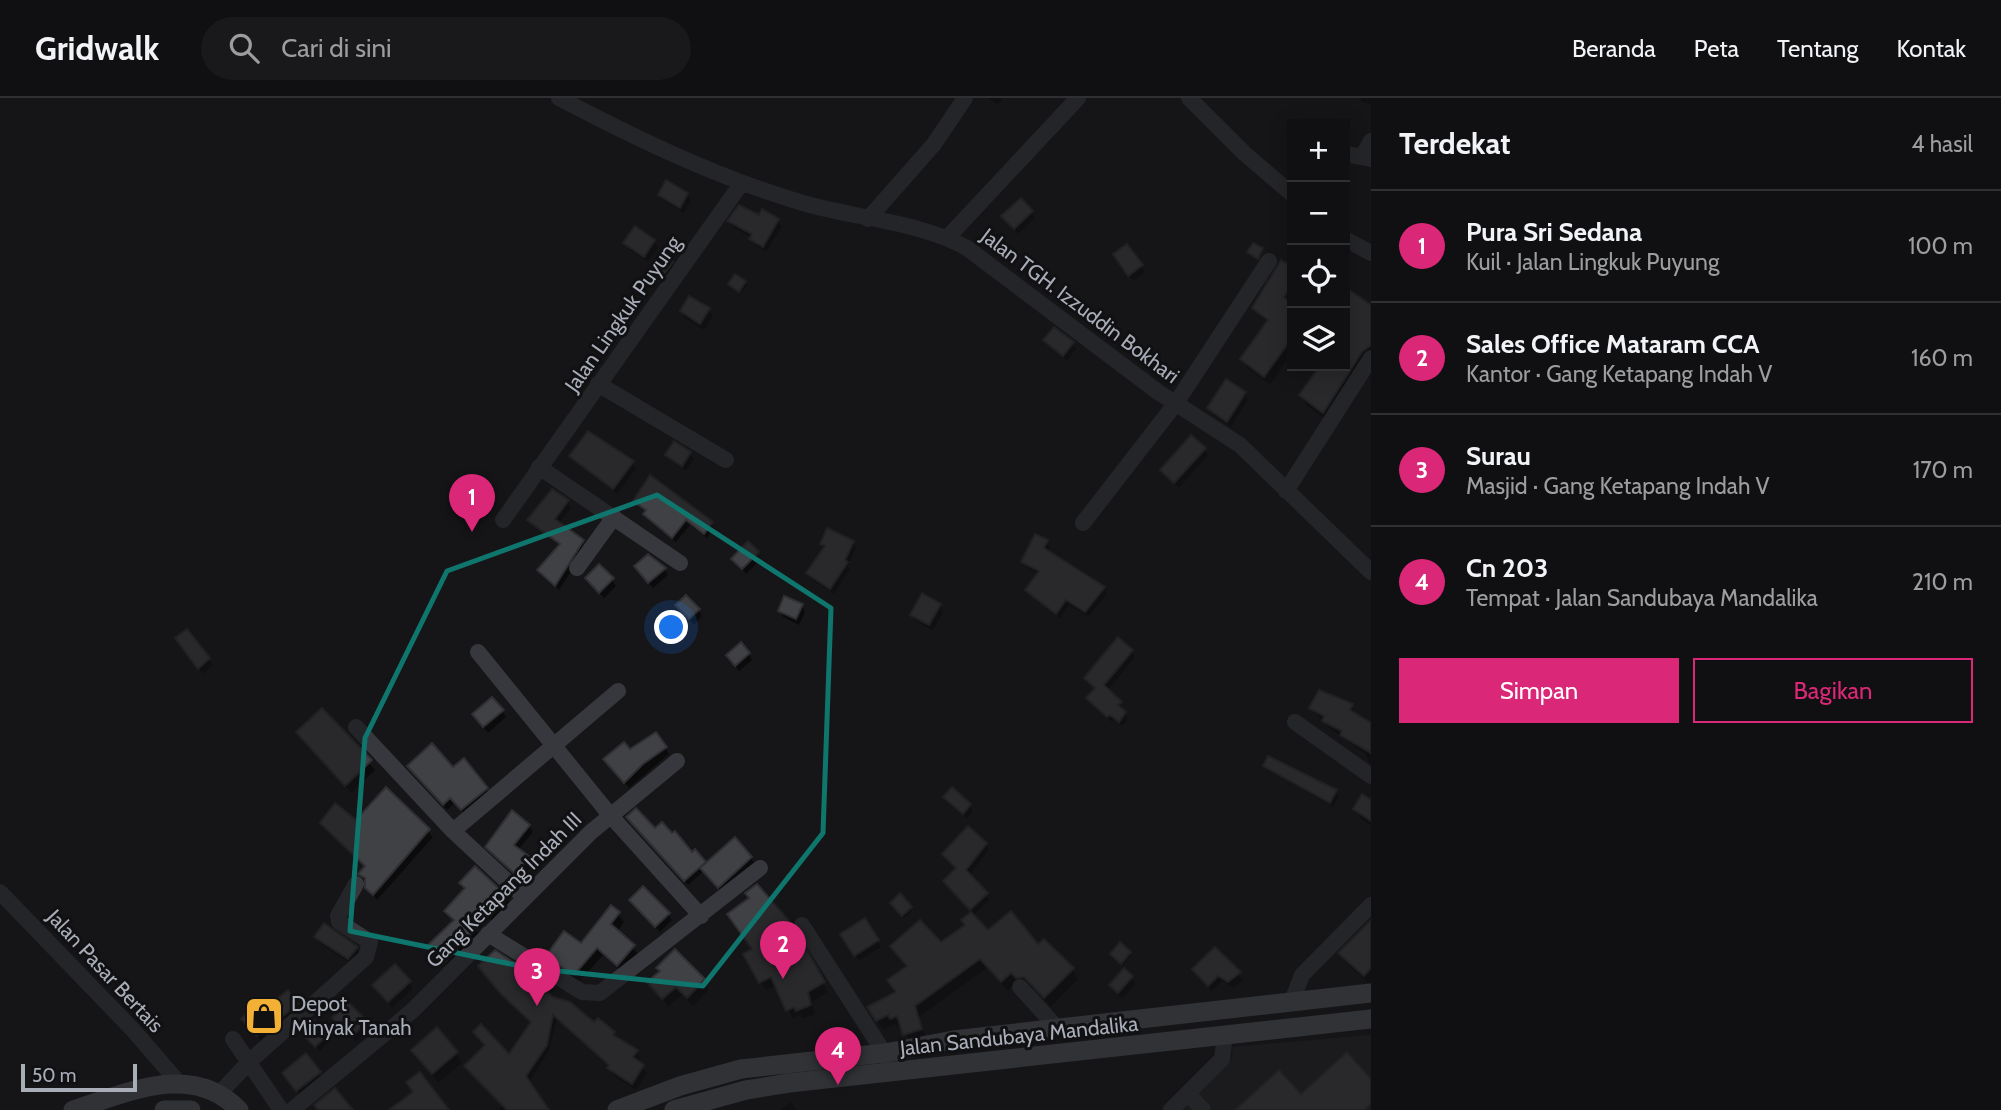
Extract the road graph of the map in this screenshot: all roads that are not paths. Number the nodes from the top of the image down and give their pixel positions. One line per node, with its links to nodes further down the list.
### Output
1 (559, 98): 7 (street, Jalan TGH. Izzuddin Bokhari)
2 (965, 98): 9 (street)
3 (1078, 98): 10 (street)
4 (1189, 98): 8 (street)
5 (1371, 141): 6 (street)
6 (1367, 158)
7 (741, 184): 9 (street, Jalan TGH. Izzuddin Bokhari); 15 (street, Jalan Lingkuk Puyung)
8 (1287, 190)
9 (868, 219): 10 (street, Jalan TGH. Izzuddin Bokhari)
10 (948, 237): 16 (street, Jalan TGH. Izzuddin Bokhari)
11 (1350, 242): 12 (street)
12 (1371, 253)
13 (1269, 261): 16 (street)
14 (1370, 360): 19 (street)
15 (598, 384): 17 (street); 18 (street, Jalan Lingkuk Puyung)
16 (1176, 403): 19 (street, Jalan TGH. Izzuddin Bokhari); 22 (street)
17 (726, 460)
18 (539, 467): 20 (street); 21 (street, Jalan Lingkuk Puyung)
19 (1286, 491): 25 (street, Jalan TGH. Izzuddin Bokhari)
20 (614, 517): 23 (street); 24 (street)
21 (503, 520)
22 (1083, 523)
23 (680, 563)
24 (577, 568)
25 (1371, 572)
26 (478, 652): 30 (street)
27 (618, 691): 30 (street)
28 (1295, 722): 32 (street)
29 (356, 727): 34 (street)
30 (552, 747): 33 (street); 34 (street)
31 (677, 761): 33 (street, Gang Ketapang Indah III)
32 (1371, 776)
33 (610, 815): 38 (street, Gang Ketapang Indah III); 40 (street)
34 (453, 831): 38 (street)
35 (760, 867): 40 (street)
36 (356, 884): 53 (street)
37 (0, 892): 55 (street, Jalan Pasar Bertais)
38 (525, 898): 42 (street, Gang Ketapang Indah III)
39 (1371, 905): 45 (street)
40 (701, 916): 42 (street)
41 (802, 925): 52 (street)
42 (488, 934): 58 (street, Gang Ketapang Indah III)
43 (1020, 986): 48 (street)
44 (1371, 993): 45 (main road)
45 (1292, 1001): 46 (main road)
46 (1251, 1006): 48 (main road); 49 (main road)
47 (1371, 1018): 49 (main road, Jalan Sandubaya Mandalika)
48 (1059, 1030): 52 (main road)
49 (1254, 1032): 50 (main road, Jalan Sandubaya Mandalika)
50 (1225, 1035): 54 (main road, Jalan Sandubaya Mandalika); 57 (street)
51 (233, 1039): 53 (street)
52 (885, 1053): 54 (street); 64 (main road)
53 (248, 1063): 56 (street); 63 (street)
54 (896, 1073): 65 (main road, Jalan Sandubaya Mandalika)
55 (178, 1082): 56 (main road); 59 (main road)
56 (219, 1093): 62 (main road)
57 (1189, 1095): 66 (street); 67 (street)
58 (296, 1108)
59 (73, 1110)
60 (164, 1110): 61 (main road)
61 (191, 1110)
62 (239, 1110)
63 (281, 1110)
64 (617, 1110)
65 (674, 1110)
66 (1171, 1110)
67 (1203, 1110)

